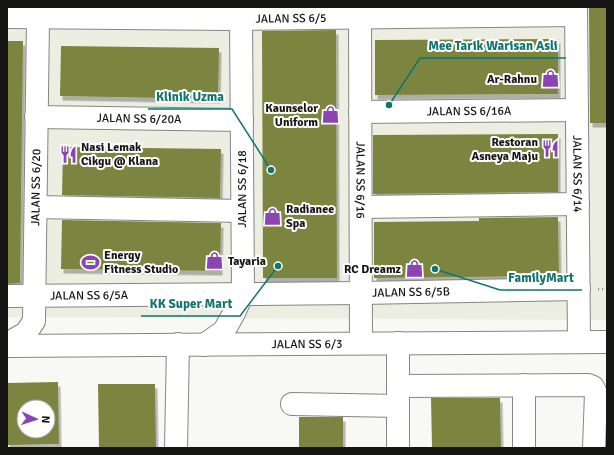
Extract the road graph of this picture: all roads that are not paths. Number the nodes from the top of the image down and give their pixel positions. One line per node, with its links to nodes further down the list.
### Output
1 (576, 11): 3 (street, JALAN SS 6/5); 6 (street, JALAN SS 6/14)
2 (7, 17): 4 (street, JALAN SS 6/5)
3 (360, 17): 5 (street, JALAN SS 6/5); 7 (street, JALAN SS 6/16)
4 (38, 18): 5 (street, JALAN SS 6/5); 8 (street, JALAN SS 6/20)
5 (241, 18): 9 (street, JALAN SS 6/18)
6 (577, 110): 7 (street, JALAN SS 6/16A); 10 (street, JALAN SS 6/14)
7 (360, 112): 12 (street, JALAN SS 6/16)
8 (36, 117): 9 (street, JALAN SS 6/20A); 11 (street, JALAN SS 6/20)
9 (242, 120): 13 (street, JALAN SS 6/18)
10 (578, 204): 12 (street); 14 (street, JALAN SS 6/14)
11 (36, 207): 13 (street); 18 (street, JALAN SS 6/20)
12 (361, 207): 16 (street, JALAN SS 6/16)
13 (242, 211): 15 (street, JALAN SS 6/18)
14 (579, 289): 16 (street, JALAN SS 6/5B); 19 (street, JALAN SS 6/14)
15 (243, 293): 16 (street, JALAN SS 6/5B); 18 (street, JALAN SS 6/5A); 24 (street, JALAN SS 6/18)
16 (361, 294): 21 (street, JALAN SS 6/16)
17 (7, 296): 18 (street, JALAN SS 6/5A)
18 (35, 296): 25 (street, JALAN SS 6/20)
19 (579, 342): 20 (street, JALAN SS 6/3); 22 (street, JALAN SS 6/3)
20 (607, 342)
21 (361, 343): 22 (street, JALAN SS 6/3); 24 (street, JALAN SS 6/3)
22 (398, 343): 27 (street)
23 (178, 344): 24 (street, JALAN SS 6/3); 25 (street, JALAN SS 6/3); 29 (street)
24 (204, 344)
25 (7, 345)
26 (524, 385): 27 (street); 31 (street); 32 (street)
27 (398, 396): 28 (street); 30 (street)
28 (292, 404)
29 (176, 448)
30 (398, 448)
31 (524, 448)
32 (594, 448)

